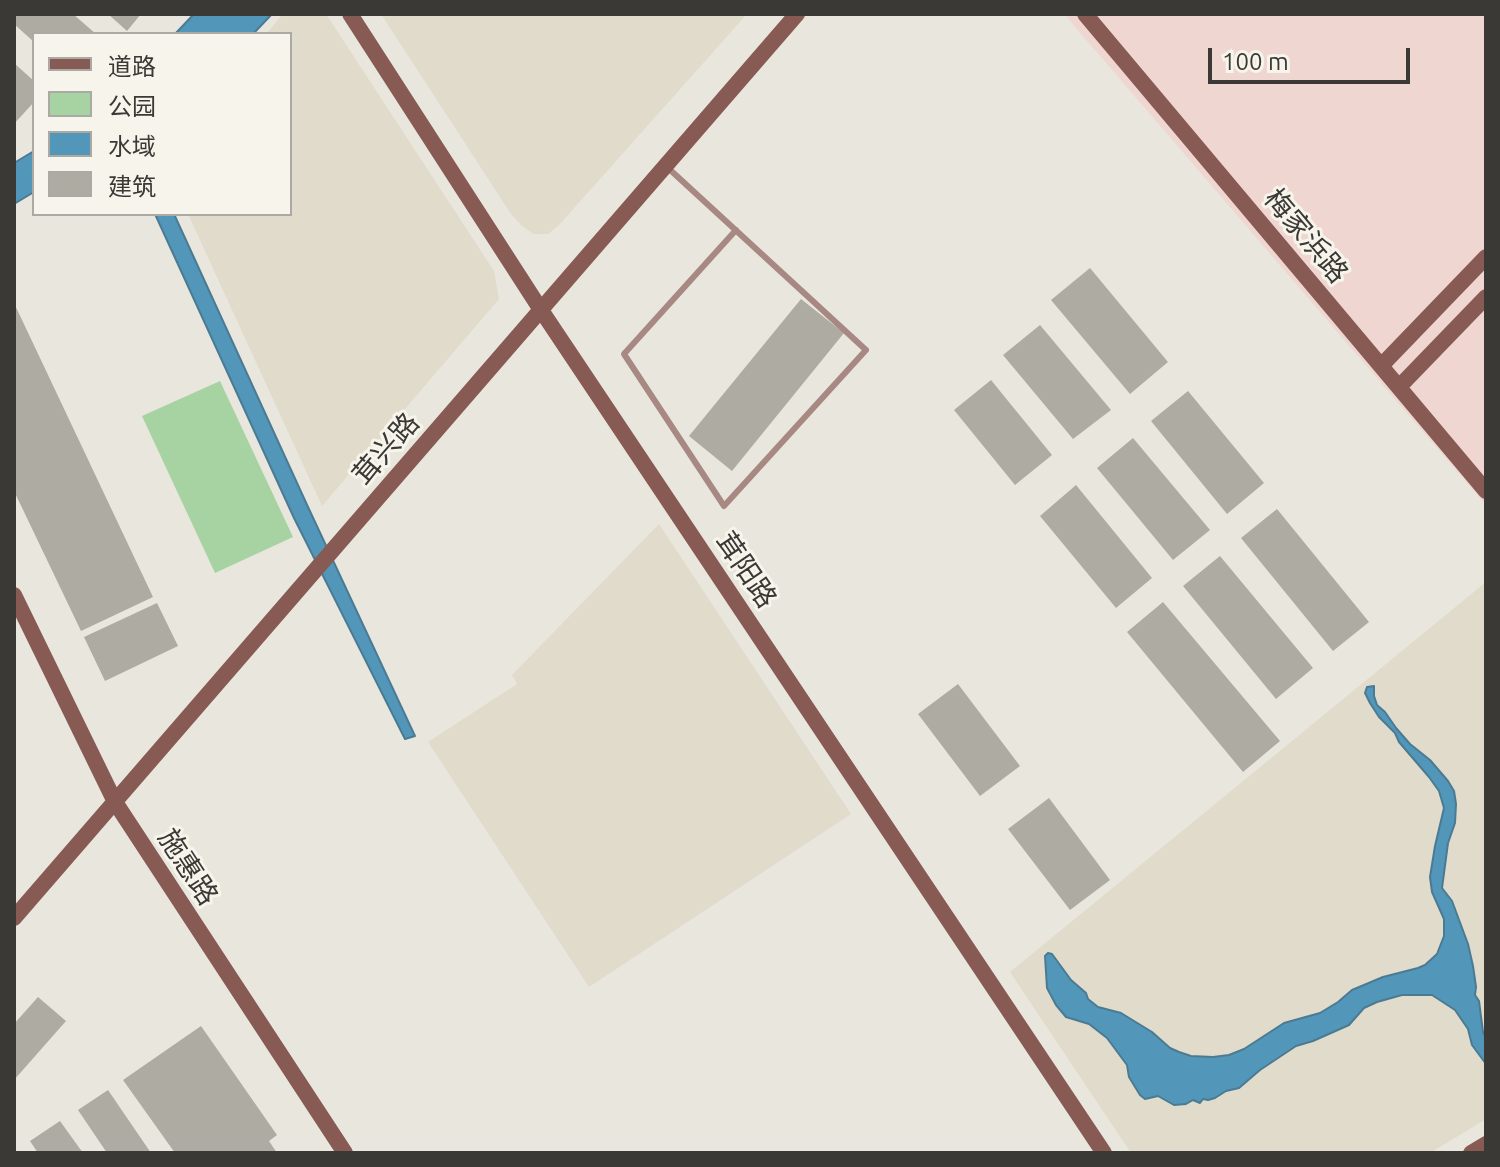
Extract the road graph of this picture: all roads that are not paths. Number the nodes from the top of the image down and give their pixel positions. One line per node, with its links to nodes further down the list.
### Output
1 (350, 14): 8 (main road, 茸阳路)
2 (797, 14): 4 (main road, 茸兴路)
3 (1085, 14): 9 (main road, 梅家浜路)
4 (666, 165): 5 (lane); 8 (main road, 茸兴路)
5 (736, 230): 5 (lane)
6 (1486, 257): 9 (main road)
7 (1486, 297): 10 (main road)
8 (541, 310): 13 (main road, 茸兴路); 17 (main road, 茸阳路)
9 (1381, 366): 10 (main road, 梅家浜路)
10 (1399, 387): 11 (main road, 梅家浜路)
11 (1486, 491)
12 (14, 595): 13 (main road, 施惠路)
13 (115, 802): 14 (main road, 茸兴路); 16 (main road, 施惠路)
14 (14, 918)
15 (1486, 1144): 18 (main road)
16 (345, 1153)
17 (1104, 1153)
18 (1471, 1153)

